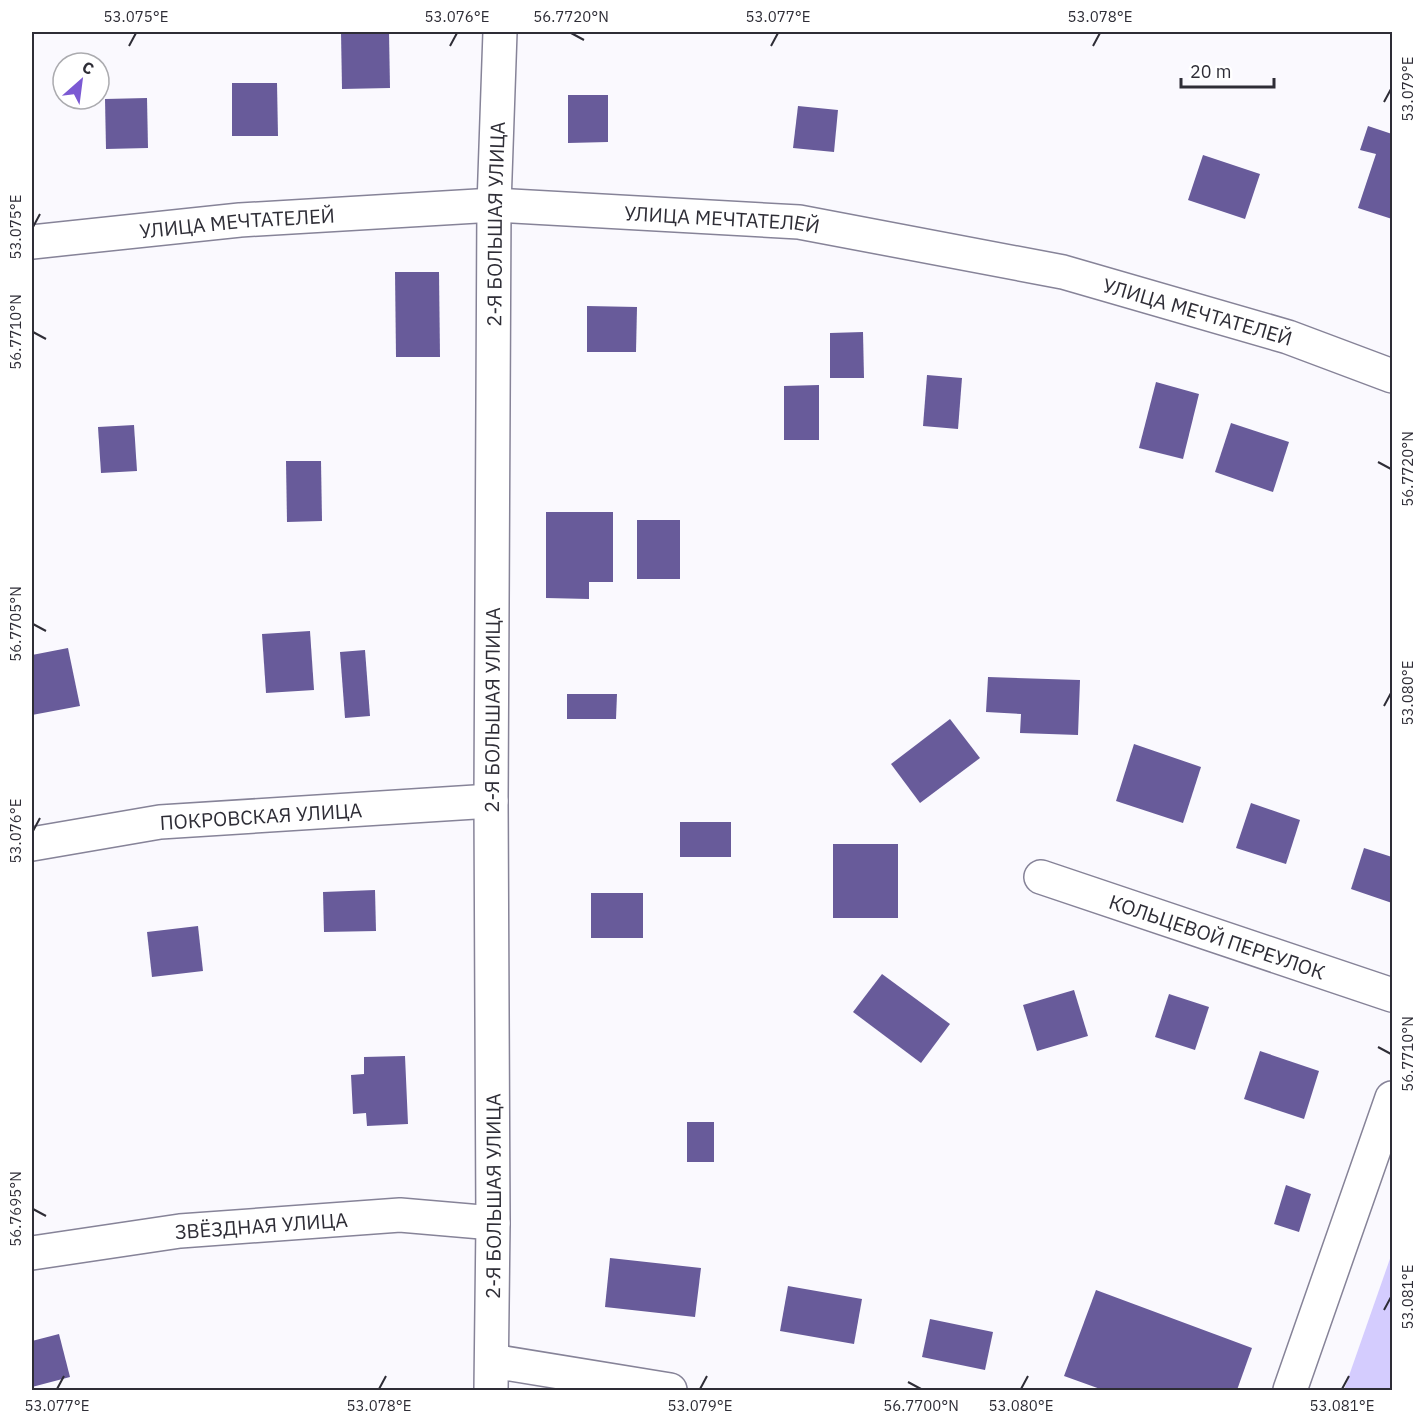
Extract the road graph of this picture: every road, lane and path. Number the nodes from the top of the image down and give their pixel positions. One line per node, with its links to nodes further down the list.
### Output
1 (500, 32): 2 (street, 2-Я БОЛЬШАЯ УЛИЦА)
2 (494, 205): 3 (street, УЛИЦА МЕЧТАТЕЛЕЙ); 4 (street, УЛИЦА МЕЧТАТЕЛЕЙ); 5 (street, 2-Я БОЛЬШАЯ УЛИЦА)
3 (32, 242)
4 (1392, 376)
5 (491, 801): 6 (street, ПОКРОВСКАЯ УЛИЦА); 10 (street, 2-Я БОЛЬШАЯ УЛИЦА)
6 (32, 844)
7 (1041, 877): 8 (street, КОЛЬЦЕВОЙ ПЕРЕУЛОК)
8 (1392, 995)
9 (1392, 1098): 14 (street)
10 (493, 1223): 11 (street, ЗВЁЗДНАЯ УЛИЦА); 12 (street, 2-Я БОЛЬШАЯ УЛИЦА)
11 (32, 1253)
12 (491, 1376): 13 (street)
13 (670, 1390)
14 (1290, 1390)

